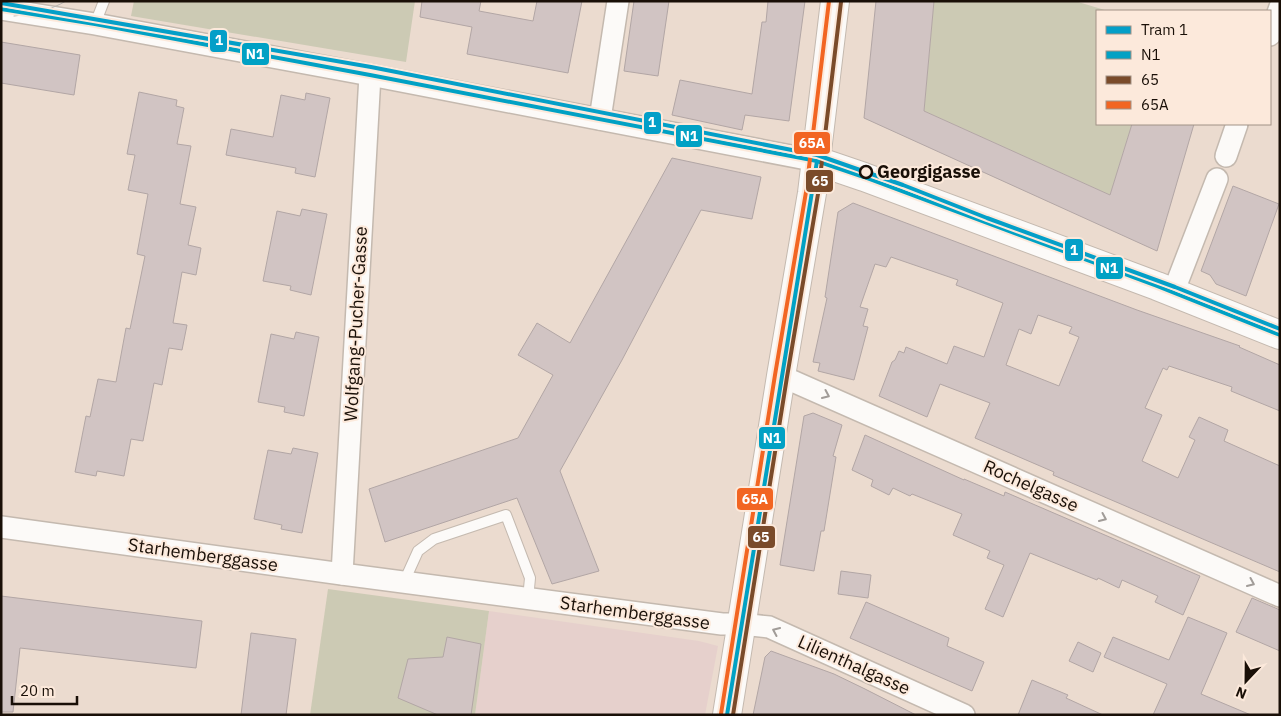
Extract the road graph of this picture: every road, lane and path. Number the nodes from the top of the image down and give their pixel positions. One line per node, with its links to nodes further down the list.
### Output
1 (97, 1): 7 (lane)
2 (104, 1): 7 (lane)
3 (618, 1): 10 (street)
4 (835, 1): 13 (main road)
5 (1280, 7): 8 (street)
6 (1, 9): 7 (street)
7 (95, 24): 9 (street)
8 (1271, 31)
9 (370, 75): 10 (street); 19 (street, Wolfgang-Pucher-Gasse)
10 (600, 119): 13 (street)
11 (1237, 125): 12 (street)
12 (1226, 156)
13 (817, 161): 15 (main road); 17 (main road)
14 (1217, 179): 15 (street)
15 (1173, 293): 16 (main road)
16 (1280, 335)
17 (781, 376): 21 (street, Rochelgasse, one-way to 21); 23 (main road)
18 (1, 527): 19 (street, Starhemberggasse)
19 (342, 574): 20 (street, Starhemberggasse)
20 (404, 582): 22 (street, Starhemberggasse); 22 (lane)
21 (1280, 596)
22 (528, 598): 23 (street, Starhemberggasse)
23 (742, 624): 24 (main road); 25 (street, Lilienthalgasse, one-way to 23)
24 (727, 715)
25 (964, 715)

